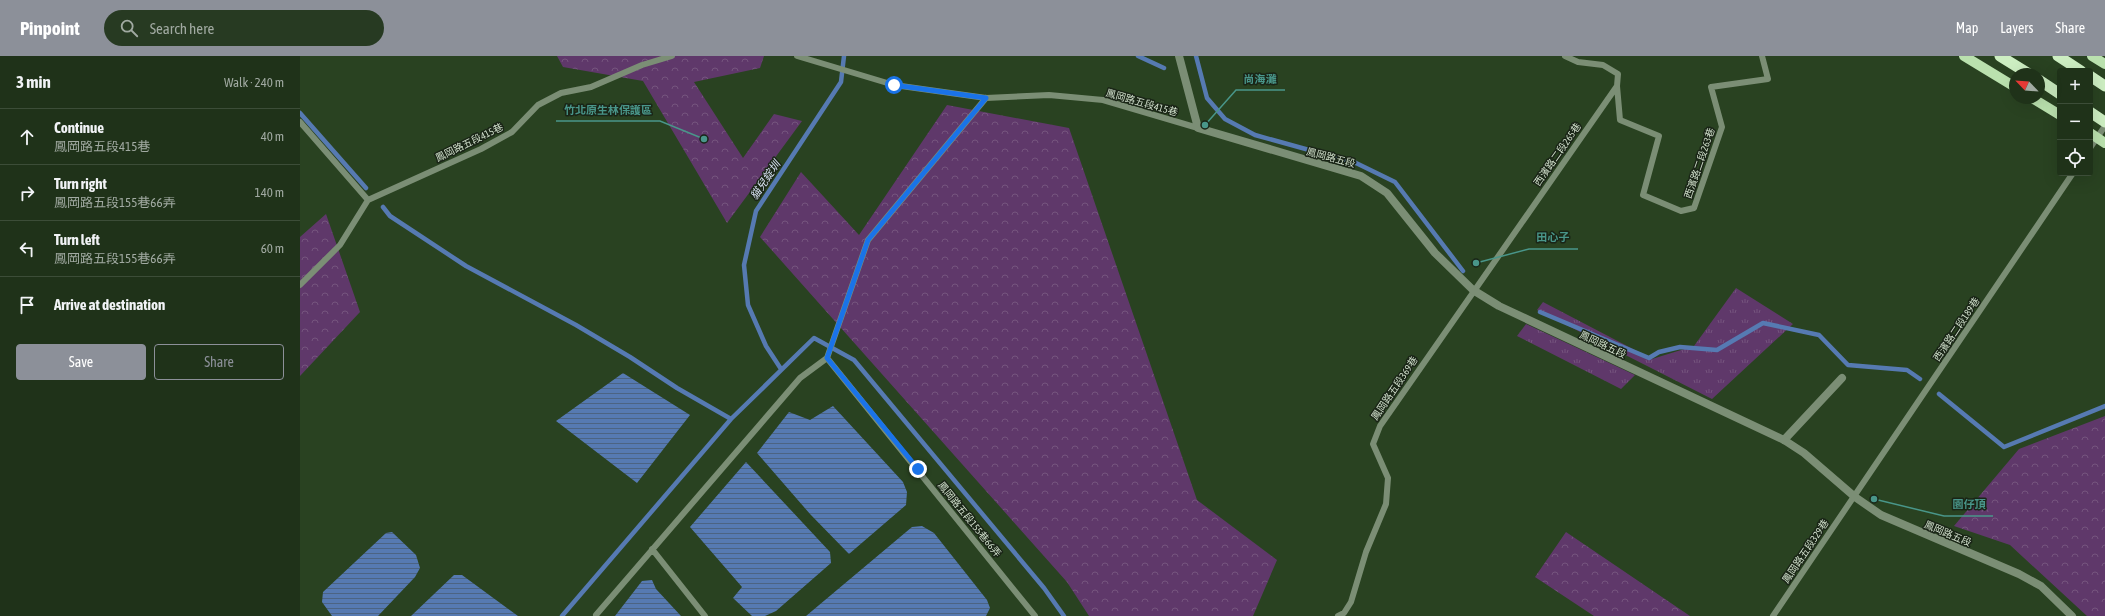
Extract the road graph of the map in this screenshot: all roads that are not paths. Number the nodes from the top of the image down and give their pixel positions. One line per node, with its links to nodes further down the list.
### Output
1 (672, 56): 29 (lane, 鳳岡路五段415巷)
2 (797, 56): 19 (lane, 鳳岡路五段415巷)
3 (1179, 56): 26 (street)
4 (1565, 56): 16 (lane)
5 (1762, 56): 16 (lane, 西濱路二段263巷)
6 (1964, 56): 14 (main road)
7 (2000, 56): 11 (highway)
8 (2058, 56): 12 (highway)
9 (2092, 56): 10 (main road)
10 (2105, 64)
11 (2019, 68)
12 (2077, 68)
13 (2093, 78): 17 (highway)
14 (2009, 83)
15 (2045, 84): 18 (highway)
16 (1617, 86): 31 (lane, 西濱路二段265巷)
17 (2105, 86)
18 (2057, 92)
19 (986, 98): 26 (lane, 鳳岡路五段415巷); 32 (lane)
20 (2042, 104): 21 (main road)
21 (2057, 113)
22 (2093, 114): 24 (highway)
23 (300, 122): 29 (lane)
24 (2105, 122)
25 (2105, 126): 27 (lane)
26 (1198, 128): 31 (street, 鳳岡路五段)
27 (2097, 138)
28 (2071, 176): 35 (lane, 西濱路二段189巷)
29 (368, 200): 30 (lane)
30 (300, 285)
31 (1473, 290): 34 (street, 鳳岡路五段); 40 (lane, 鳳岡路五段369巷)
32 (827, 358): 36 (lane); 39 (lane, 鳳岡路五段155巷66弄)
33 (1842, 378): 34 (street)
34 (1784, 440): 35 (street, 鳳岡路五段)
35 (1854, 497): 41 (lane, 鳳岡路五段329巷); 42 (street, 鳳岡路五段)
36 (652, 549): 37 (lane); 38 (lane)
37 (596, 615)
38 (705, 616)
39 (1035, 616)
40 (1338, 616)
41 (1773, 616)
42 (2072, 616)

